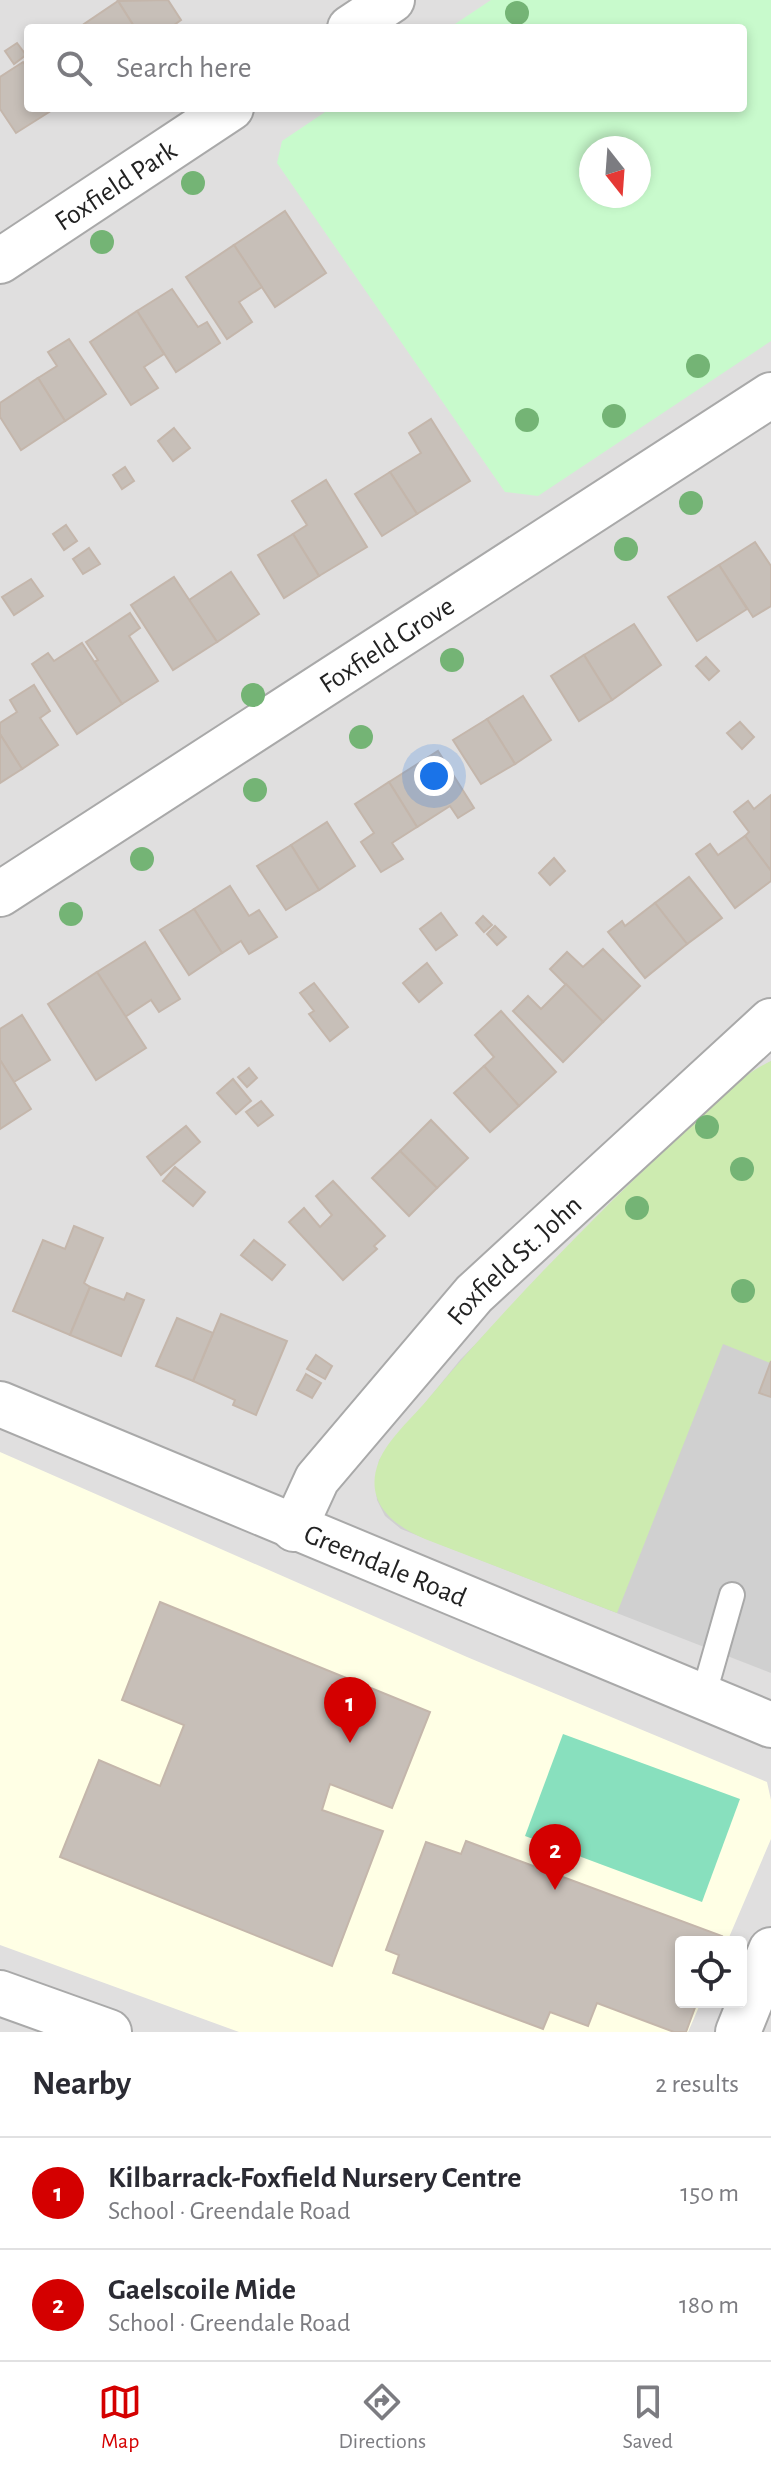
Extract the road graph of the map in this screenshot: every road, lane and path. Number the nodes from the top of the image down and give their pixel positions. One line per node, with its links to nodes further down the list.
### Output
1 (392, 0): 2 (street)
2 (356, 24)
3 (225, 112): 4 (street, Foxfield Park)
4 (0, 261)
5 (771, 395): 6 (street, Foxfield Grove)
6 (0, 894)
7 (771, 1021): 9 (street, Foxfield St. John)
8 (0, 1404): 9 (street, Greendale Road)
9 (294, 1529): 11 (street, Greendale Road)
10 (732, 1595): 11 (lane)
11 (703, 1697): 12 (street, Greendale Road)
12 (771, 1725)
13 (771, 1950): 16 (street)
14 (0, 1993): 15 (street)
15 (109, 2032)
16 (738, 2032)

